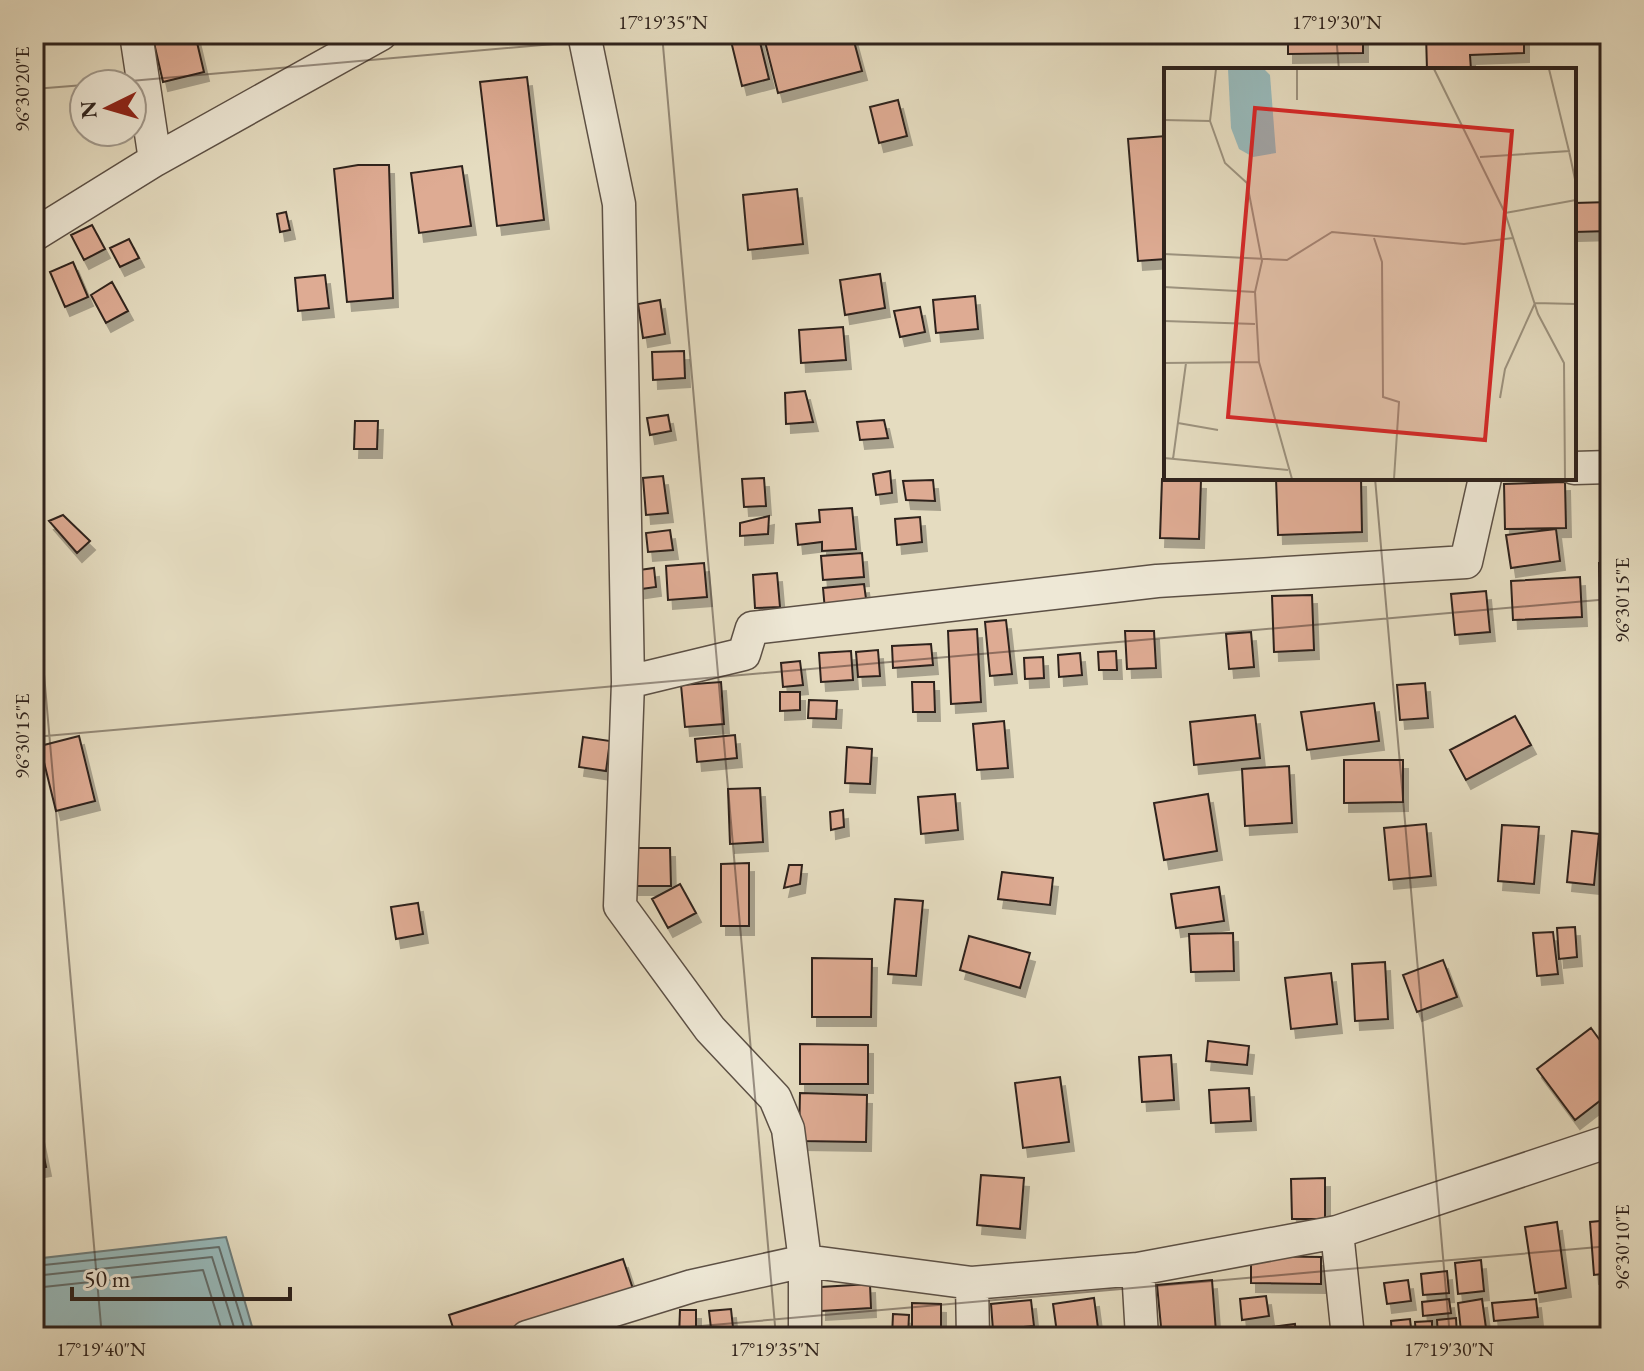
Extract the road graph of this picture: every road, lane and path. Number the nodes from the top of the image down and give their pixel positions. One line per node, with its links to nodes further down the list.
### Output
1 (136, 34): 4 (street)
2 (381, 34): 4 (street)
3 (584, 34): 9 (street)
4 (155, 160): 5 (street)
5 (34, 235)
6 (1610, 467): 7 (street)
7 (1576, 468)
8 (1485, 480): 9 (street)
9 (628, 682): 12 (street)
10 (1610, 1141): 11 (street)
11 (1337, 1232): 13 (street); 19 (street)
12 (805, 1261): 14 (street); 15 (street); 16 (street)
13 (1138, 1269): 14 (street); 18 (street)
14 (972, 1283): 17 (street)
15 (527, 1337)
16 (805, 1337)
17 (973, 1337)
18 (1142, 1337)
19 (1348, 1337)

